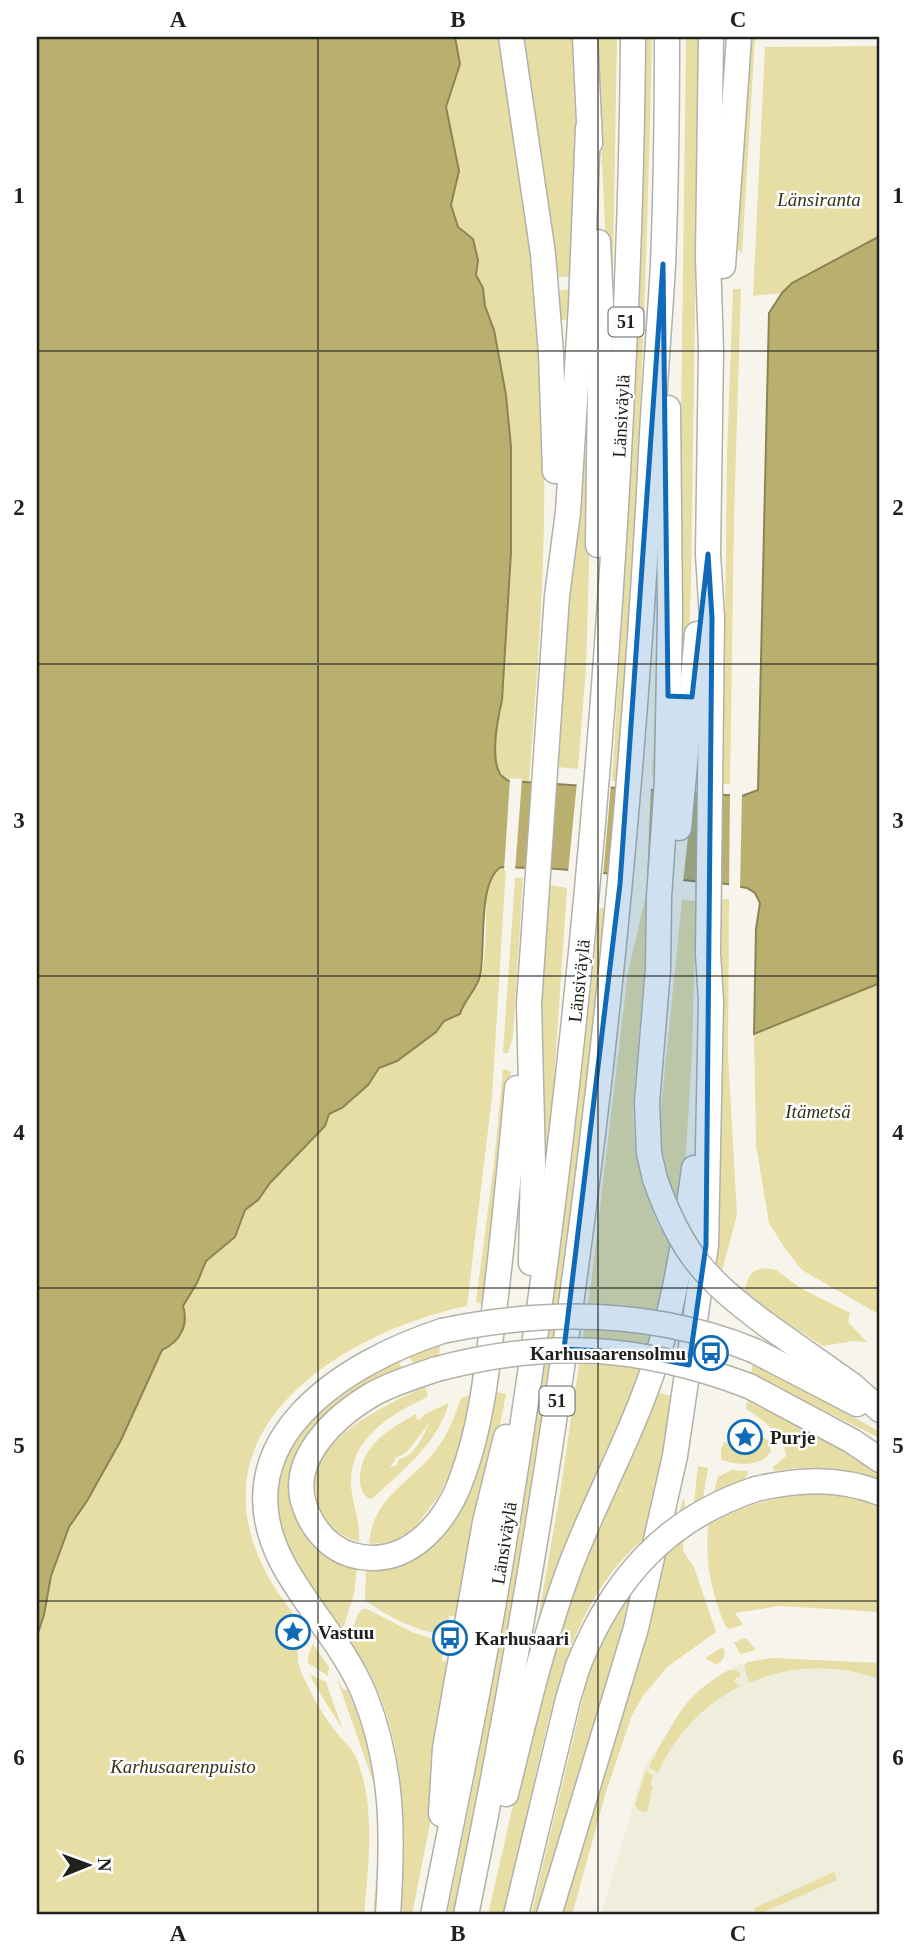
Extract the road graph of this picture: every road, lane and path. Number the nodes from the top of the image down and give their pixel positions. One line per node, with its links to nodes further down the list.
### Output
1 (511, 37): 11 (highway)
2 (584, 37): 7 (highway)
3 (633, 37): 12 (highway, Länsiväylä / 51)
4 (667, 37): 8 (highway, Länsiväylä / 51)
5 (711, 37): 9 (highway)
6 (739, 37): 9 (highway)
7 (588, 128): 11 (highway); 12 (highway)
8 (663, 264): 13 (highway); 21 (highway, Länsiväylä / 51)
9 (711, 350): 10 (highway)
10 (708, 554): 13 (highway); 14 (highway)
11 (557, 596): 15 (highway)
12 (598, 780): 19 (highway, Länsiväylä / 51)
13 (676, 780): 16 (highway, bridge)
14 (708, 954): 21 (highway); 23 (highway)
15 (529, 1004): 17 (highway, bridge); 19 (highway)
16 (880, 1411): 20 (highway, bridge)
17 (880, 1460)
18 (880, 1493): 22 (highway, bridge)
19 (435, 1908)
20 (388, 1915)
21 (466, 1915)
22 (516, 1915)
23 (549, 1915)

